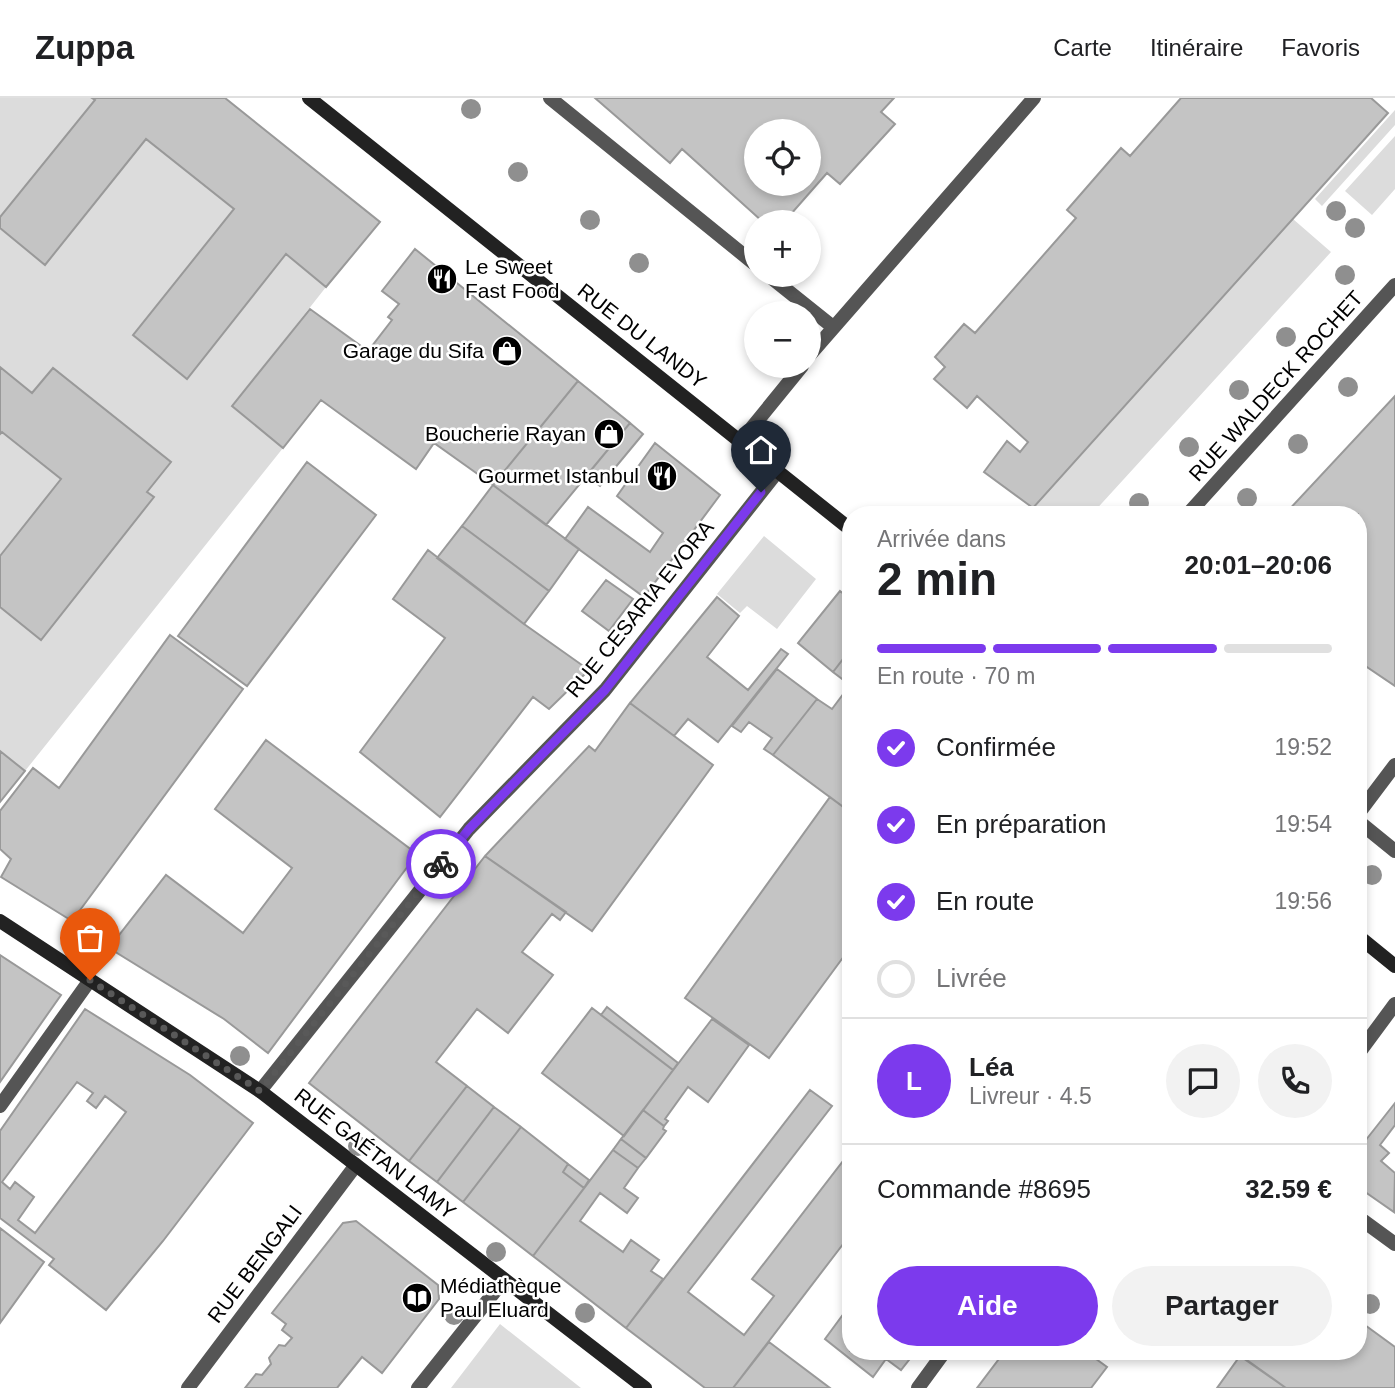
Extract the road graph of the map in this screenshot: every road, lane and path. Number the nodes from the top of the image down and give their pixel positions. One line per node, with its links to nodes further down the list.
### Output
1 (309, 98): 10 (street, RUE DU LANDY)
2 (550, 98): 4 (street)
3 (1034, 98): 7 (street)
4 (744, 255)
5 (1395, 285): 12 (street, RUE WALDECK ROCHET)
6 (783, 287): 7 (street)
7 (833, 327): 8 (street)
8 (821, 341)
9 (792, 378): 10 (street)
10 (741, 441): 11 (street, RUE DU LANDY)
11 (778, 471): 13 (street, RUE DU LANDY); 24 (street, RUE CESARIA EVORA)
12 (1195, 506)
13 (842, 523)
14 (1395, 765): 15 (street)
15 (1367, 802)
16 (1367, 828): 17 (street)
17 (1395, 851)
18 (0, 921): 21 (street, RUE GAÉTAN LAMY)
19 (1367, 943): 20 (street)
20 (1395, 966)
21 (90, 980): 24 (street, RUE GAÉTAN LAMY); 25 (street)
22 (1395, 1004): 23 (street)
23 (1367, 1042)
24 (260, 1091): 26 (street, RUE GAÉTAN LAMY)
25 (0, 1106)
26 (356, 1165): 29 (street, RUE GAÉTAN LAMY); 31 (street, RUE BENGALI)
27 (1367, 1224): 28 (street)
28 (1395, 1244)
29 (504, 1280): 32 (street); 33 (street, RUE GAÉTAN LAMY)
30 (938, 1360): 34 (street)
31 (188, 1388)
32 (418, 1388)
33 (645, 1388)
34 (918, 1388)

